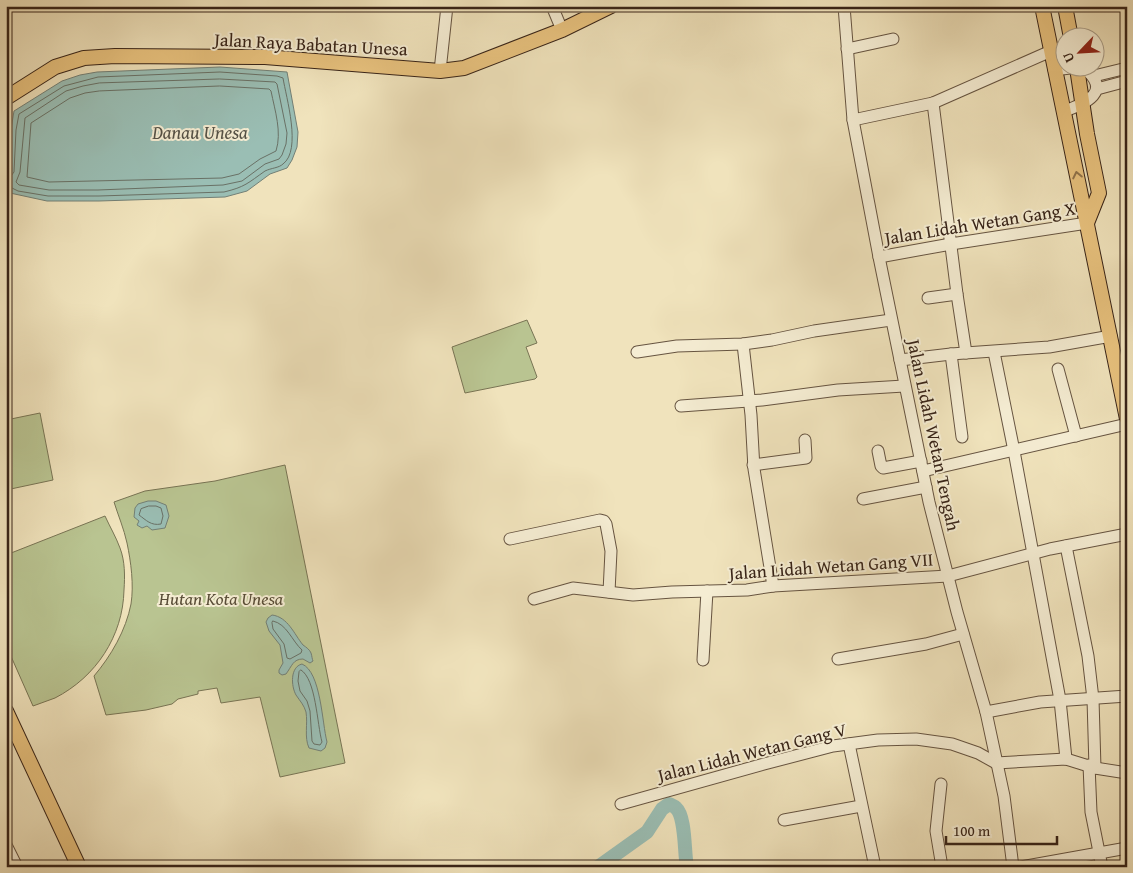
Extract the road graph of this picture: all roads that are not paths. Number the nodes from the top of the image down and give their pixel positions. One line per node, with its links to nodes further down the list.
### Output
1 (447, 6): 14 (street)
2 (552, 6): 8 (street)
3 (611, 6): 8 (main road, Jalan Raya Babatan Unesa)
4 (844, 6): 10 (street, Jalan Lidah Wetan Tengah)
5 (1042, 6): 11 (main road)
6 (1065, 6): 7 (main road)
7 (1069, 28)
8 (562, 30): 14 (main road, Jalan Raya Babatan Unesa)
9 (893, 39): 10 (street)
10 (847, 49): 24 (street, Jalan Lidah Wetan Tengah)
11 (1051, 52): 13 (main road); 21 (street)
12 (1127, 68): 15 (street)
13 (1054, 70): 23 (main road)
14 (440, 71): 20 (main road, Jalan Raya Babatan Unesa)
15 (1106, 73)
16 (1079, 78): 22 (main road)
17 (1094, 78): 19 (street)
18 (1127, 82): 19 (street)
19 (1097, 88): 22 (street)
20 (6, 98)
21 (933, 103): 24 (street); 26 (street)
22 (1083, 104): 23 (street); 25 (main road)
23 (1063, 112): 25 (main road, one-way to 23)
24 (853, 120): 27 (street, Jalan Lidah Wetan Tengah)
25 (1087, 223): 26 (street, Jalan Lidah Wetan Gang X); 31 (main road)
26 (951, 244): 27 (street, Jalan Lidah Wetan Gang X); 28 (street)
27 (879, 257): 30 (street, Jalan Lidah Wetan Tengah)
28 (957, 294): 29 (street); 35 (street)
29 (928, 298)
30 (891, 320): 32 (street); 37 (street, Jalan Lidah Wetan Tengah)
31 (1111, 336): 34 (street); 42 (main road)
32 (743, 344): 33 (street); 40 (street)
33 (637, 352)
34 (994, 352): 35 (street); 48 (street)
35 (966, 353): 36 (street)
36 (951, 354): 37 (street); 45 (street)
37 (900, 360): 39 (street, Jalan Lidah Wetan Tengah)
38 (1058, 369): 44 (street)
39 (904, 386): 40 (street); 50 (street, Jalan Lidah Wetan Tengah)
40 (749, 401): 41 (street); 49 (street)
41 (682, 406)
42 (1126, 413)
43 (1127, 424): 44 (street)
44 (1076, 436): 48 (street)
45 (962, 437)
46 (805, 440): 49 (street)
47 (878, 451): 50 (street)
48 (1014, 451): 50 (street); 56 (street)
49 (754, 465): 58 (street)
50 (922, 466): 51 (street, Jalan Lidah Wetan Tengah)
51 (926, 487): 52 (street); 57 (street, Jalan Lidah Wetan Tengah)
52 (863, 499)
53 (1127, 534): 55 (street, Jalan Lidah Wetan Gang VII)
54 (510, 539): 60 (street)
55 (1066, 546): 56 (street, Jalan Lidah Wetan Gang VII); 66 (street)
56 (1032, 555): 57 (street, Jalan Lidah Wetan Gang VII); 67 (street)
57 (948, 576): 58 (street, Jalan Lidah Wetan Gang VII); 62 (street, Jalan Lidah Wetan Tengah)
58 (773, 586): 59 (street, Jalan Lidah Wetan Gang VII)
59 (707, 591): 60 (street, Jalan Lidah Wetan Gang VII); 64 (street)
60 (609, 592): 61 (street, Jalan Lidah Wetan Gang VII)
61 (534, 599)
62 (963, 634): 63 (street); 69 (street, Jalan Lidah Wetan Tengah)
63 (838, 659)
64 (703, 660)
65 (1127, 696): 66 (street)
66 (1093, 699): 67 (street); 73 (street)
67 (1060, 700): 69 (street); 71 (street)
68 (6, 711): 84 (main road)
69 (986, 712): 72 (street, Jalan Lidah Wetan Tengah)
70 (849, 744): 72 (street, Jalan Lidah Wetan Gang V); 77 (street, Jalan Lidah Wetan Gang V); 78 (street)
71 (1066, 759): 72 (street, Jalan Lidah Wetan Gang V); 73 (street, Jalan Lidah Wetan Gang V)
72 (996, 763): 87 (street, Jalan Lidah Wetan Tengah)
73 (1092, 766): 74 (street, Jalan Lidah Wetan Gang V); 82 (street)
74 (1125, 774): 76 (street)
75 (941, 784): 86 (street)
76 (1127, 786)
77 (622, 804)
78 (862, 806): 79 (street); 85 (street)
79 (784, 820)
80 (6, 845): 83 (street)
81 (1127, 848): 82 (street)
82 (1099, 854): 88 (street); 89 (street)
83 (17, 867)
84 (79, 867)
85 (875, 867)
86 (942, 867)
87 (1013, 867)
88 (1021, 867)
89 (1102, 867)

